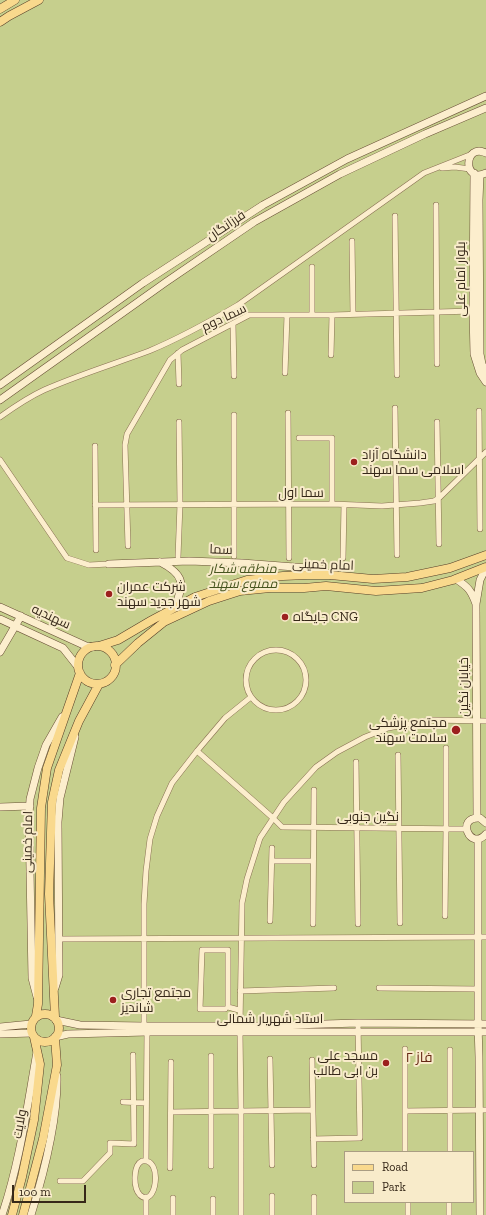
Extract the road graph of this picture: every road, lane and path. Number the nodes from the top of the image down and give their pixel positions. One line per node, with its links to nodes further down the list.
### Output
1 (15, 0): 3 (main road)
2 (39, 0): 4 (main road)
3 (0, 9)
4 (0, 22)
5 (486, 96): 32 (street, فرزانگان)
6 (486, 108): 33 (street, فرزانگان)
7 (485, 152): 8 (street)
8 (473, 153): 9 (street); 10 (street, بلوار امام علی)
9 (437, 168): 10 (street); 38 (street)
10 (477, 172): 15 (street, بلوار امام علی)
11 (436, 205): 16 (street)
12 (395, 216): 18 (street)
13 (352, 241): 17 (street)
14 (312, 267): 20 (street)
15 (480, 311): 16 (street, سما دوم); 26 (street, بلوار امام علی); 30 (street, بلوار امام علی)
16 (437, 313): 18 (street, سما دوم); 25 (street)
17 (353, 314): 18 (street, سما دوم); 21 (street, سما دوم)
18 (396, 314): 28 (street)
19 (287, 315): 20 (street, سما دوم); 22 (street, سما دوم); 27 (street)
20 (312, 315): 21 (street, سما دوم)
21 (332, 315): 24 (street)
22 (233, 324): 23 (street, سما دوم); 29 (street)
23 (178, 353): 31 (street); 52 (street, سما دوم)
24 (331, 355)
25 (437, 364)
26 (486, 372)
27 (285, 373)
28 (397, 375)
29 (234, 376)
30 (486, 382)
31 (179, 384)
32 (0, 385)
33 (0, 400)
34 (395, 408): 54 (street)
35 (479, 411): 44 (street)
36 (288, 413): 49 (street)
37 (234, 415): 48 (street)
38 (0, 417)
39 (179, 422): 47 (street)
40 (437, 422): 46 (street)
41 (300, 438): 50 (street)
42 (95, 446): 51 (street)
43 (486, 452): 44 (street, سما اول)
44 (480, 458): 46 (street, سما اول); 55 (street)
45 (0, 460): 66 (street)
46 (439, 498): 54 (street, سما اول); 56 (street)
47 (180, 504): 48 (street, سما اول); 52 (street, سما اول); 62 (street)
48 (234, 504): 49 (street, سما اول); 60 (street)
49 (289, 504): 50 (street, سما اول); 63 (street)
50 (332, 504): 53 (street, سما اول)
51 (96, 505): 52 (street, سما اول); 58 (street)
52 (127, 505): 57 (street, سما دوم)
53 (344, 505): 54 (street, سما اول); 64 (street)
54 (396, 505): 61 (street)
55 (480, 529)
56 (439, 544)
57 (128, 546)
58 (96, 550)
59 (486, 555): 68 (main road, امام خمینی)
60 (234, 556)
61 (397, 556)
62 (178, 557)
63 (289, 558)
64 (343, 558)
65 (160, 562): 66 (street, سما); 68 (street, سما); 72 (street)
66 (109, 564)
67 (486, 567): 69 (main road, امام خمینی); 70 (street, خیابان نگین)
68 (330, 576): 72 (main road, امام خمینی)
69 (456, 579): 70 (street); 78 (main road, امام خمینی)
70 (476, 604): 84 (street, خیابان نگین)
71 (0, 607): 73 (street, سهندیه)
72 (175, 607): 76 (main road, امام خمینی)
73 (21, 616): 75 (street); 76 (street, سهندیه)
74 (0, 619): 75 (street, سهندیه)
75 (15, 626): 77 (street); 79 (street, سهندیه)
76 (96, 647): 78 (main road); 79 (main road)
77 (0, 652)
78 (116, 665): 80 (main road)
79 (79, 670): 80 (main road); 82 (main road, امام خمینی)
80 (99, 684): 83 (main road, امام خمینی)
81 (251, 696): 81 (street); 87 (street)
82 (67, 710): 91 (street); 121 (main road, امام خمینی)
83 (79, 721): 115 (street); 120 (main road, امام خمینی)
84 (476, 721): 85 (street); 93 (street); 94 (street, خیابان نگین)
85 (486, 721)
86 (446, 748): 99 (street)
87 (196, 751): 93 (street, نگین جنوبی); 112 (street)
88 (398, 755): 98 (street)
89 (356, 762): 97 (street)
90 (314, 790): 96 (street)
91 (30, 806): 92 (street); 121 (street)
92 (0, 807)
93 (273, 818): 96 (street, نگین جنوبی); 113 (street)
94 (477, 818): 95 (street); 100 (street)
95 (486, 823)
96 (313, 828): 97 (street, نگین جنوبی); 105 (street)
97 (357, 828): 98 (street, نگین جنوبی); 110 (street)
98 (399, 828): 99 (street, نگین جنوبی); 108 (street)
99 (446, 829): 100 (street, نگین جنوبی); 106 (street)
100 (467, 829): 102 (street)
101 (486, 834): 102 (street)
102 (478, 839): 111 (street)
103 (272, 848): 104 (street)
104 (272, 861): 105 (street); 107 (street)
105 (313, 861): 109 (street)
106 (444, 916)
107 (270, 921)
108 (400, 923)
109 (313, 924)
110 (358, 924)
111 (478, 937): 113 (street); 114 (street); 118 (street)
112 (144, 938): 113 (street); 115 (street); 131 (street)
113 (241, 938): 119 (street)
114 (486, 938)
115 (59, 939): 120 (street)
116 (334, 988): 119 (street)
117 (379, 988): 118 (street)
118 (478, 988): 127 (street)
119 (240, 991): 123 (street)
120 (53, 994): 125 (main road, امام خمینی)
121 (38, 1001): 124 (main road, امام خمینی)
122 (225, 1009): 123 (street)
123 (239, 1010): 132 (street)
124 (36, 1016): 125 (main road); 126 (main road)
125 (55, 1019): 131 (street, استاد شهریار شمالی); 137 (main road)
126 (31, 1024): 130 (street); 136 (main road)
127 (478, 1024): 128 (street, استاد شهریار شمالی); 129 (street, استاد شهریار شمالی); 133 (street)
128 (486, 1024)
129 (358, 1027): 132 (street, استاد شهریار شمالی); 133 (street, استاد شهریار شمالی); 159 (street)
130 (0, 1028)
131 (145, 1029): 132 (street, استاد شهریار شمالی); 137 (street, استاد شهریار شمالی); 150 (street)
132 (240, 1029): 153 (street)
133 (478, 1032): 134 (street, استاد شهریار شمالی); 143 (street)
134 (486, 1032)
135 (0, 1034): 136 (street)
136 (33, 1035): 137 (main road); 139 (main road, ولایت)
137 (55, 1037): 147 (main road, ولایت)
138 (405, 1049): 155 (street)
139 (37, 1050): 175 (street); 176 (main road, ولایت)
140 (450, 1050): 156 (street)
141 (133, 1055): 149 (street)
142 (211, 1056): 158 (street)
143 (482, 1057): 152 (street)
144 (270, 1060): 154 (street)
145 (312, 1060): 151 (street)
146 (172, 1062): 157 (street)
147 (57, 1065): 177 (main road, ولایت); 178 (street)
148 (123, 1102): 149 (street)
149 (133, 1102): 150 (street); 167 (street)
150 (146, 1103): 162 (street)
151 (313, 1110): 154 (street); 159 (street)
152 (483, 1110): 156 (street); 187 (street)
153 (241, 1111): 154 (street); 158 (street); 182 (street)
154 (271, 1111): 165 (street)
155 (405, 1111): 156 (street); 160 (street)
156 (450, 1111): 161 (street)
157 (171, 1112): 158 (street); 166 (street)
158 (210, 1112): 164 (street)
159 (313, 1139): 163 (street)
160 (406, 1151)
161 (450, 1151)
162 (146, 1161): 169 (street); 169 (street)
163 (314, 1165)
164 (211, 1166)
165 (272, 1166)
166 (170, 1168)
167 (60, 1181)
168 (272, 1196): 183 (street)
169 (146, 1197): 179 (street)
170 (314, 1197): 184 (street)
171 (173, 1198): 180 (street)
172 (213, 1199): 181 (street)
173 (408, 1203): 185 (street)
174 (449, 1203): 186 (street)
175 (2, 1215)
176 (12, 1215)
177 (23, 1215)
178 (31, 1215)
179 (146, 1215)
180 (173, 1215)
181 (213, 1215)
182 (241, 1215)
183 (272, 1215)
184 (314, 1215)
185 (408, 1215)
186 (449, 1215)
187 (480, 1215)

